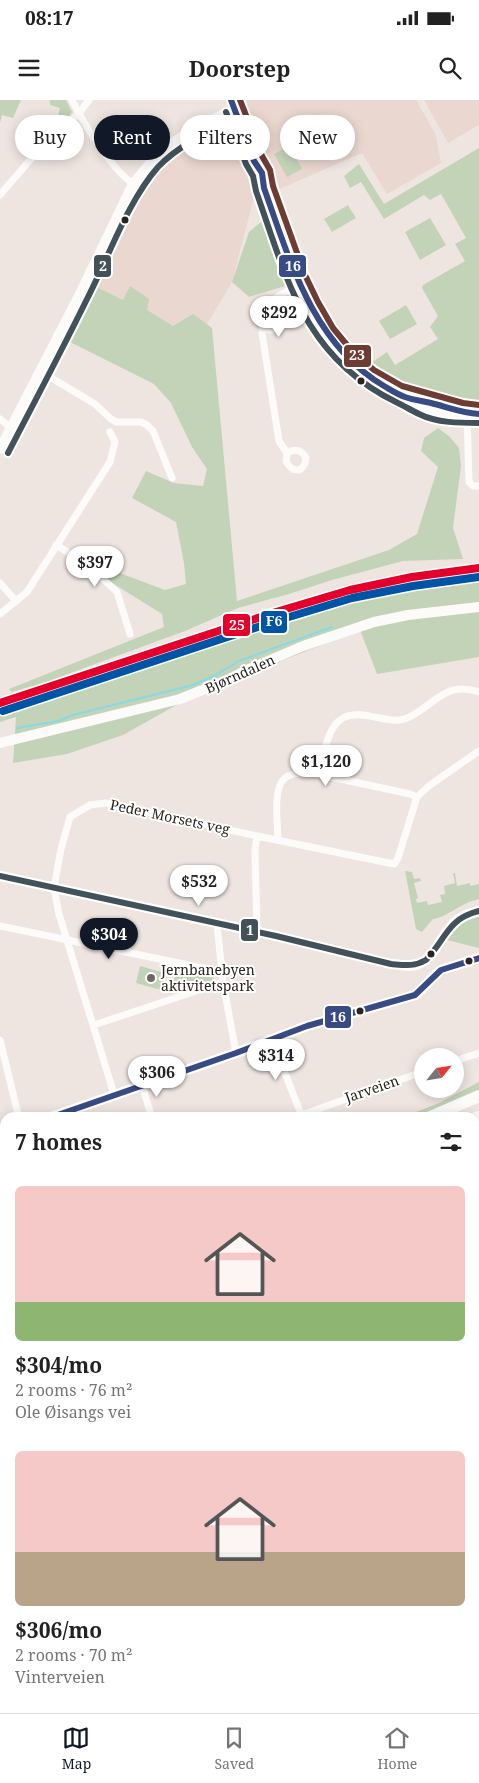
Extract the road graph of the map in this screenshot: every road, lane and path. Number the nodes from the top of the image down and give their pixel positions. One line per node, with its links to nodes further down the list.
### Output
1 (72, 100): 4 (street)
2 (89, 100): 4 (street)
3 (232, 104): 5 (street); 7 (street)
4 (79, 113): 5 (street); 6 (street)
5 (133, 184): 10 (street)
6 (0, 195)
7 (300, 285): 8 (street); 11 (street)
8 (265, 315): 9 (street); 9 (street)
9 (263, 328): 17 (street)
10 (40, 371): 14 (street); 18 (street)
11 (464, 413): 12 (street); 19 (street)
12 (479, 414)
13 (0, 419): 14 (street)
14 (11, 428): 16 (street)
15 (110, 432): 20 (street)
16 (0, 449)
17 (287, 453)
18 (172, 478)
19 (479, 486)
20 (56, 545): 22 (street); 25 (street)
21 (0, 583): 22 (street)
22 (16, 601): 24 (street)
23 (479, 606): 27 (street, Bjørndalen)
24 (0, 614)
25 (130, 634)
26 (479, 692): 29 (street)
27 (0, 744)
28 (479, 751): 30 (street)
29 (308, 772): 30 (street); 32 (street)
30 (417, 797): 32 (street, Peder Morsets veg)
31 (257, 836): 32 (street, Peder Morsets veg); 34 (street, Peder Morsets veg); 38 (street)
32 (278, 840)
33 (0, 876): 34 (street)
34 (54, 888): 36 (street); 39 (street, Peder Morsets veg)
35 (479, 911): 38 (street)
36 (217, 924): 38 (street); 41 (street)
37 (0, 926): 39 (street)
38 (257, 932)
39 (68, 941): 41 (street); 43 (street, Peder Morsets veg)
40 (479, 958): 45 (street)
41 (222, 972): 42 (street)
42 (223, 982): 43 (street); 46 (street)
43 (94, 1025): 51 (street, Peder Morsets veg)
44 (0, 1040): 53 (street)
45 (272, 1040): 46 (street); 56 (street)
46 (236, 1053): 50 (street)
47 (479, 1053): 48 (street)
48 (464, 1058)
49 (414, 1075): 57 (street, Jarveien)
50 (142, 1085): 51 (street); 55 (street)
51 (114, 1094): 54 (street)
52 (479, 1096): 58 (highway)
53 (18, 1112)
54 (64, 1112)
55 (150, 1112)
56 (300, 1112)
57 (307, 1112)
58 (442, 1112)

